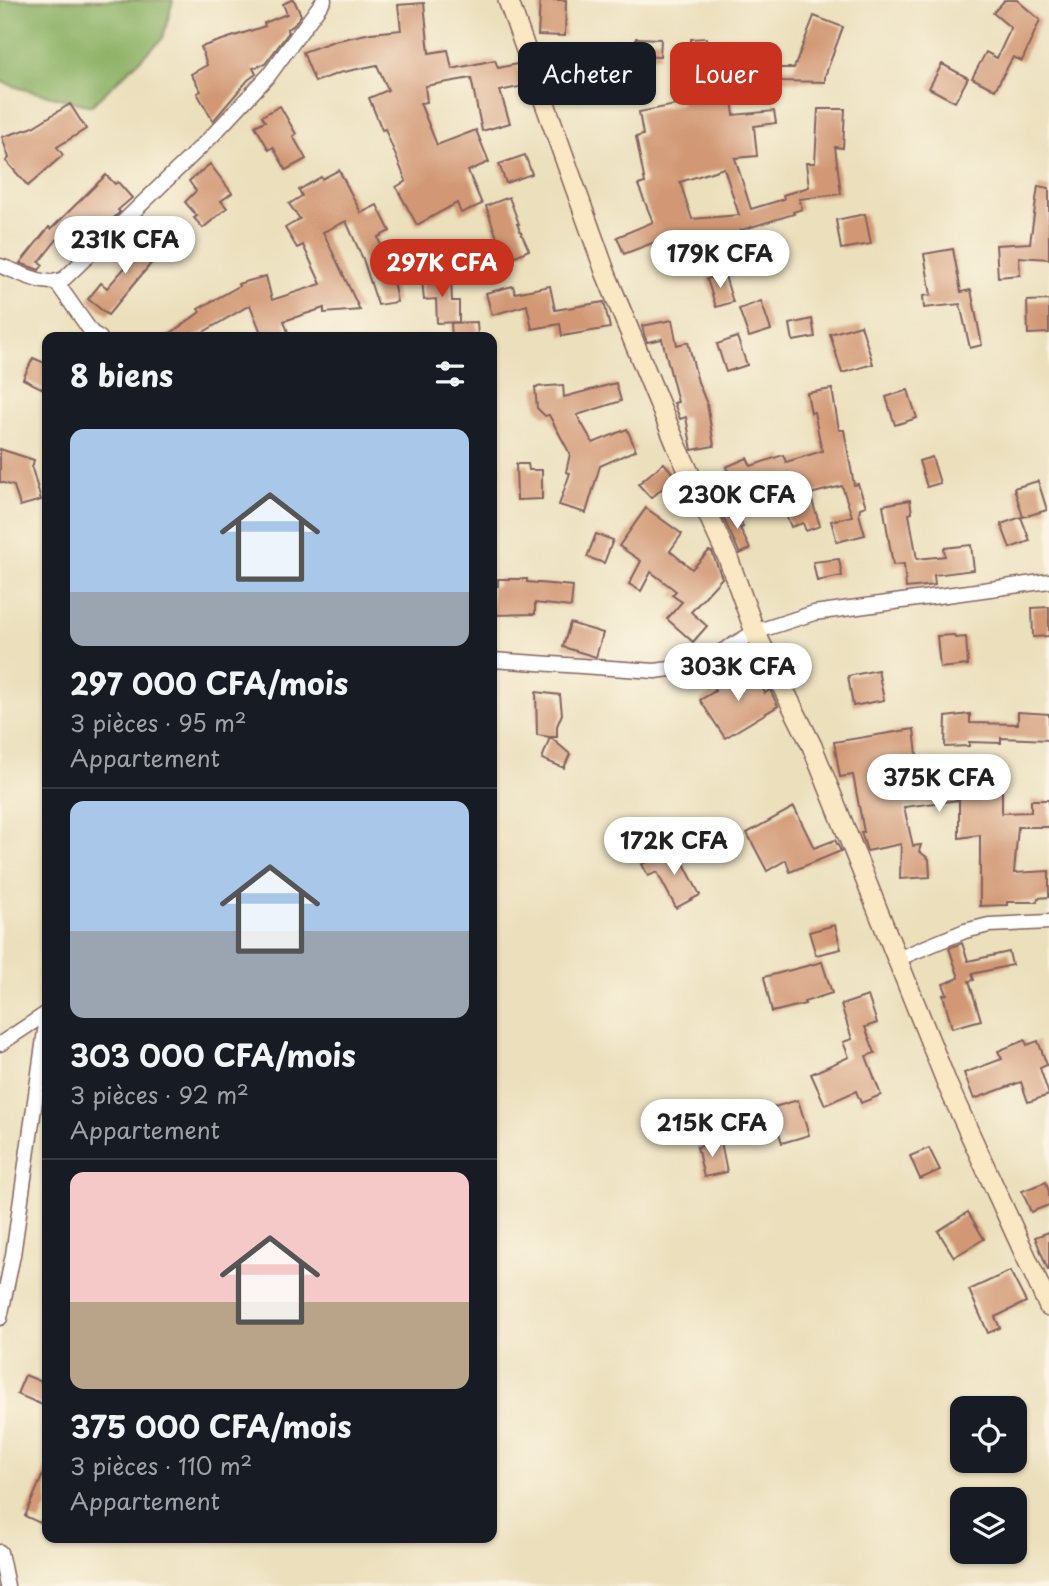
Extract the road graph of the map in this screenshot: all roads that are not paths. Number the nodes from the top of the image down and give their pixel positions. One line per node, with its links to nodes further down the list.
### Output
1 (324, 0): 4 (street)
2 (508, 0): 7 (street)
3 (0, 267): 4 (street)
4 (57, 283): 5 (street)
5 (92, 332)
6 (1049, 581): 7 (street)
7 (755, 632): 8 (street); 10 (street)
8 (497, 660)
9 (1049, 922): 10 (street)
10 (897, 959): 14 (street)
11 (42, 1018): 12 (street)
12 (0, 1044)
13 (42, 1050): 15 (street)
14 (1049, 1307)
15 (0, 1318)
16 (0, 1552): 17 (street)
17 (7, 1586)

